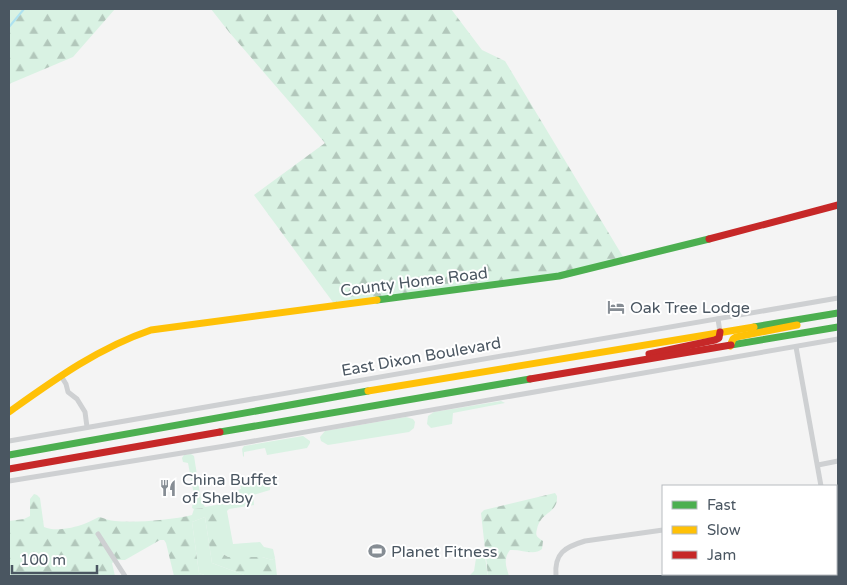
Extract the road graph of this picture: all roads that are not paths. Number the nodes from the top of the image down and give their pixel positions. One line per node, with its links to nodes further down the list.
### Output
1 (838, 205): 13 (main road, County Home Road)
2 (838, 298): 5 (street, East Dixon Boulevard)
3 (838, 313): 4 (main road, East Dixon Boulevard)
4 (813, 317): 7 (main road, East Dixon Boulevard); 9 (main road)
5 (718, 319): 7 (street); 17 (street, East Dixon Boulevard)
6 (838, 327): 9 (main road)
7 (720, 332): 12 (main road); 19 (main road, East Dixon Boulevard)
8 (838, 339): 10 (street)
9 (730, 346): 11 (street); 12 (main road)
10 (796, 347): 11 (street); 23 (street)
11 (732, 358): 16 (street)
12 (633, 362): 14 (main road)
13 (60, 376): 15 (main road, County Home Road); 17 (street)
14 (414, 399): 16 (street); 24 (main road)
15 (9, 412)
16 (416, 413): 25 (street)
17 (88, 427): 18 (street, East Dixon Boulevard)
18 (9, 441)
19 (80, 443): 20 (main road, East Dixon Boulevard); 21 (main road)
20 (9, 455)
21 (9, 461)
22 (838, 461): 23 (street)
23 (818, 465): 26 (street)
24 (9, 469)
25 (9, 481)
26 (821, 485)
27 (662, 530): 30 (street)
28 (98, 534): 29 (street)
29 (125, 576)
30 (556, 576)

